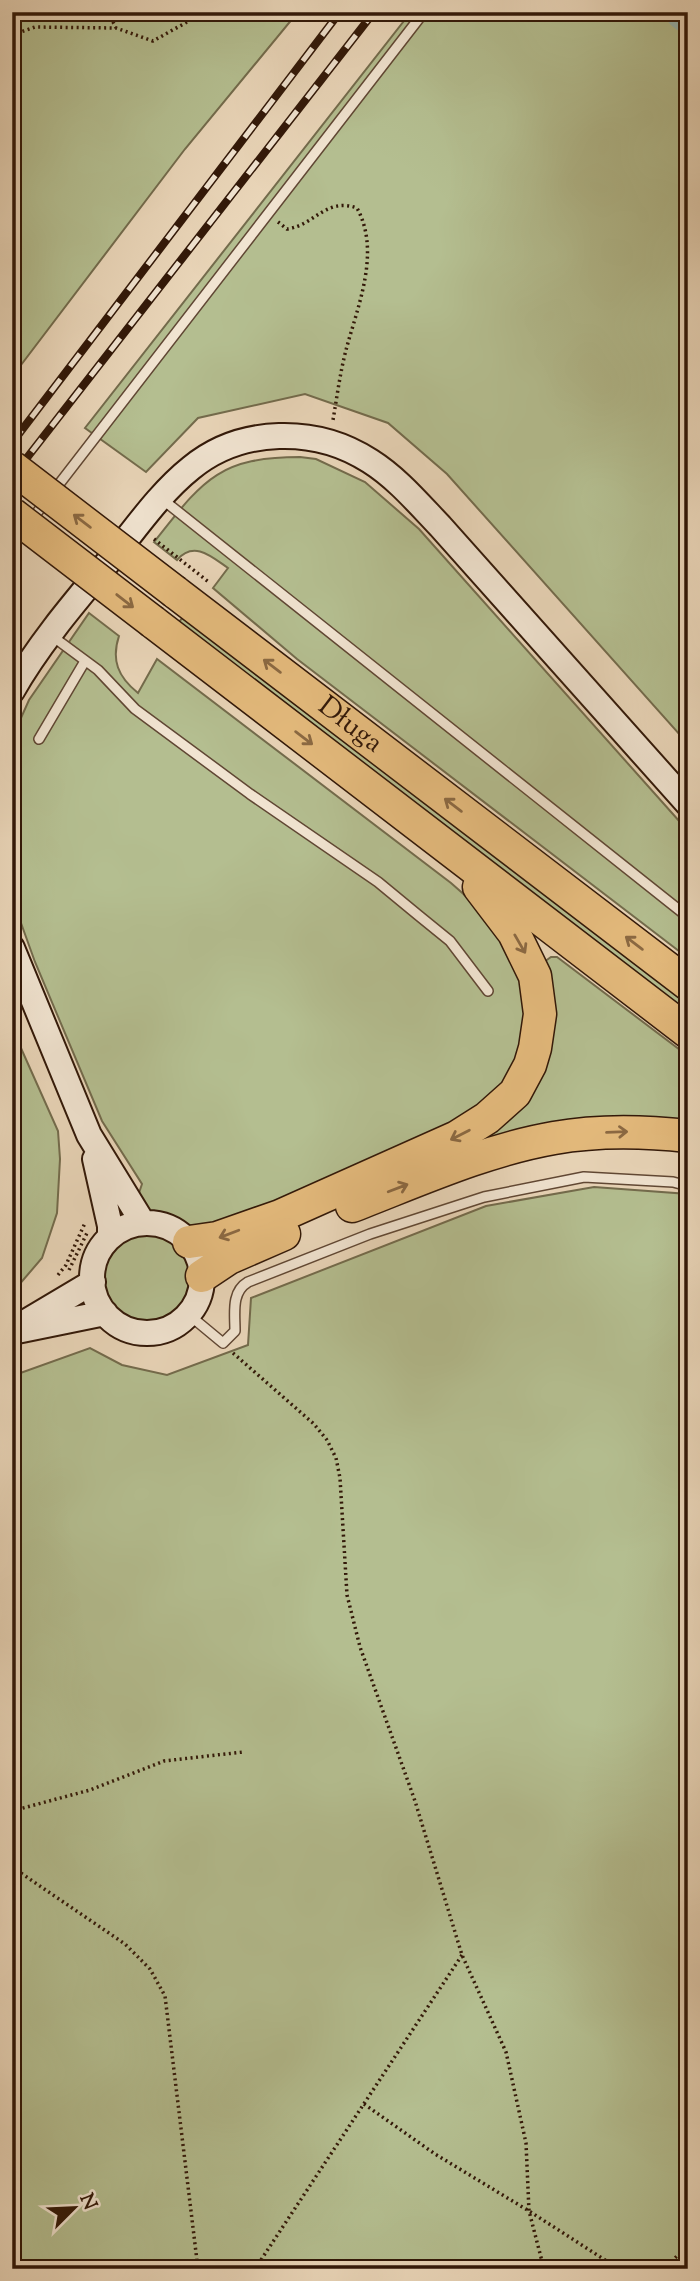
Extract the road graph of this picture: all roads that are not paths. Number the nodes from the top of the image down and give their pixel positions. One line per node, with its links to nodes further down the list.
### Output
1 (424, 12): 5 (lane)
2 (12, 467): 14 (highway, Długa, one-way to 2, bridge)
3 (166, 502): 6 (street); 10 (street); 12 (lane)
4 (12, 514): 11 (highway, Długa, one-way to 11, bridge)
5 (12, 545)
6 (51, 635): 7 (lane); 8 (street)
7 (85, 661): 9 (lane); 15 (lane)
8 (18, 698)
9 (39, 739)
10 (688, 804)
11 (450, 850): 16 (highway); 22 (highway, one-way to 22)
12 (688, 917)
13 (12, 948): 17 (street)
14 (688, 984)
15 (488, 991)
16 (688, 1031)
17 (89, 1135): 20 (street); 21 (street)
18 (688, 1136): 23 (highway, one-way to 18)
19 (688, 1186): 26 (lane)
20 (143, 1223): 21 (street); 22 (street)
21 (110, 1237): 24 (street)
22 (189, 1242): 23 (street)
23 (202, 1276): 26 (street)
24 (93, 1282): 25 (street); 27 (street)
25 (105, 1313): 26 (street); 27 (street)
26 (188, 1314)
27 (12, 1331)

